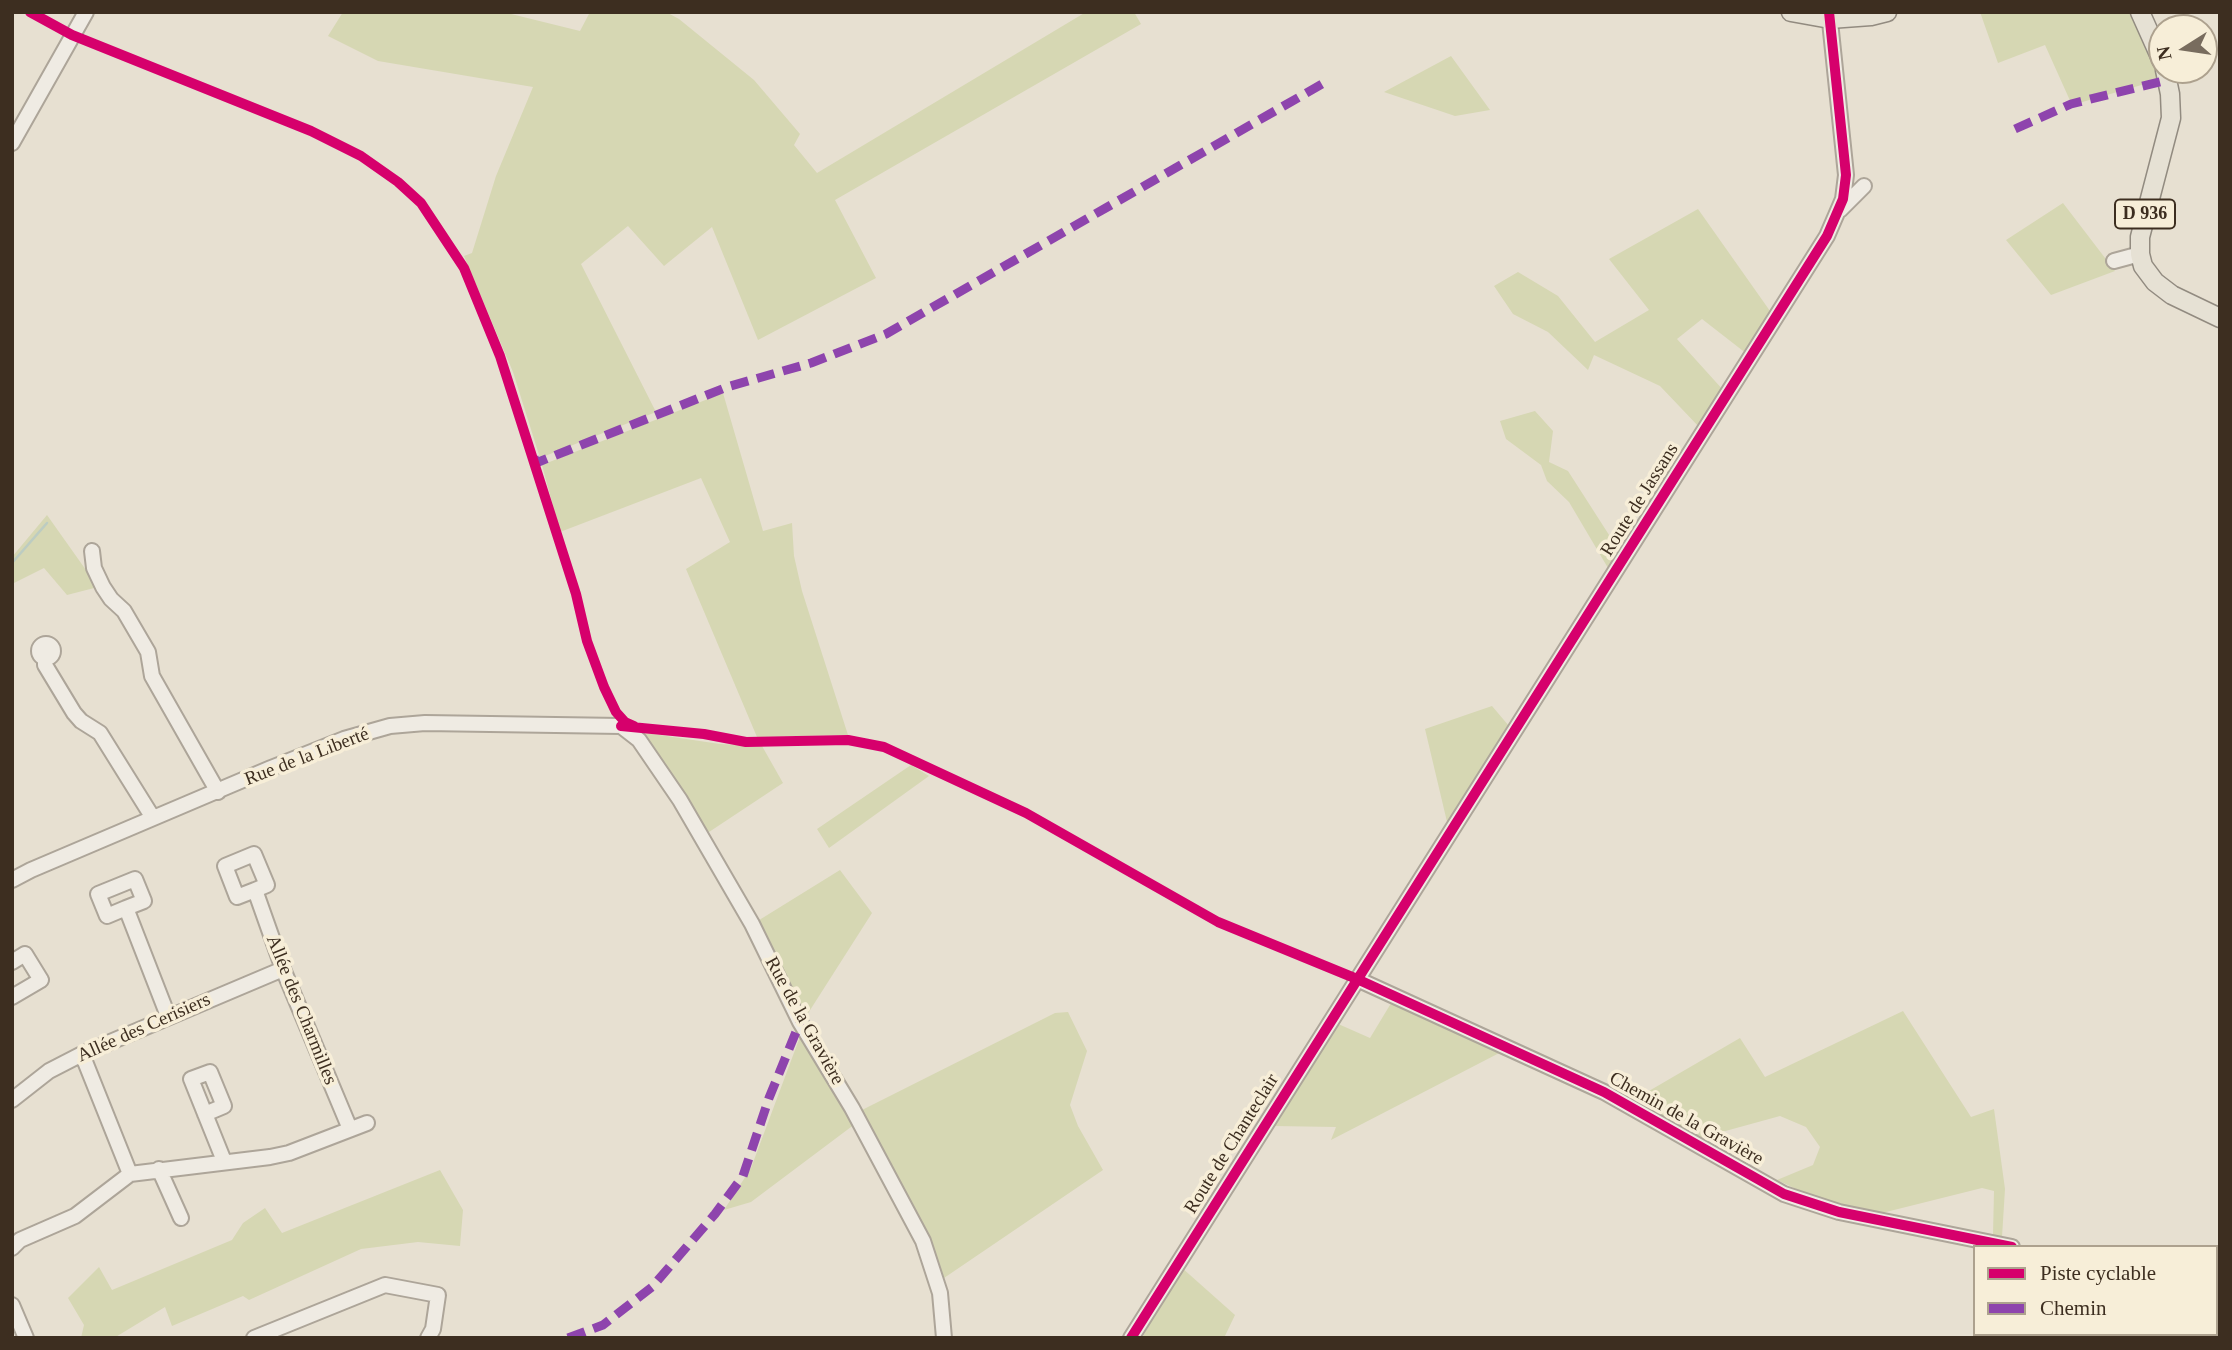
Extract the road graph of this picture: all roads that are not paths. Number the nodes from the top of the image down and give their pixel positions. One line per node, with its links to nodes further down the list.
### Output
1 (86, 12): 8 (street)
2 (1791, 12): 5 (main road)
3 (1887, 12): 5 (main road)
4 (2140, 12): 6 (main road)
5 (1830, 15): 10 (street, Route de Jassans)
6 (2148, 30)
7 (2168, 84): 11 (main road, D 936)
8 (12, 142)
9 (1864, 186): 10 (street)
10 (1837, 213): 24 (street, Route de Jassans)
11 (2140, 254): 12 (street); 13 (main road, D 936)
12 (2114, 261)
13 (2220, 318)
14 (92, 551): 17 (street)
15 (45, 658): 18 (street)
16 (621, 726): 17 (street, Rue de la Liberté); 42 (street, Rue de la Gravière)
17 (218, 792): 18 (street, Rue de la Liberté)
18 (153, 818): 19 (street, Rue de la Liberté)
19 (12, 880)
20 (255, 890): 23 (street, Allée des Charmilles)
21 (126, 908): 26 (street)
22 (12, 962): 25 (street)
23 (283, 969): 26 (street, Allée des Cerisiers); 31 (street, Allée des Charmilles)
24 (1361, 975): 36 (street, Chemin de la Gravière); 43 (street, Route de Chanteclair)
25 (12, 997)
26 (168, 1016): 27 (street, Allée des Cerisiers)
27 (82, 1054): 28 (street, Allée des Cerisiers); 34 (street)
28 (12, 1100)
29 (205, 1114): 32 (street)
30 (367, 1123): 31 (street)
31 (350, 1129): 32 (street)
32 (224, 1161): 33 (street)
33 (159, 1169): 34 (street); 35 (street)
34 (130, 1174): 37 (street)
35 (181, 1218)
36 (2002, 1245)
37 (12, 1248)
38 (12, 1305): 39 (street)
39 (26, 1338)
40 (254, 1338): 41 (street)
41 (428, 1338)
42 (944, 1338)
43 (1131, 1338)

